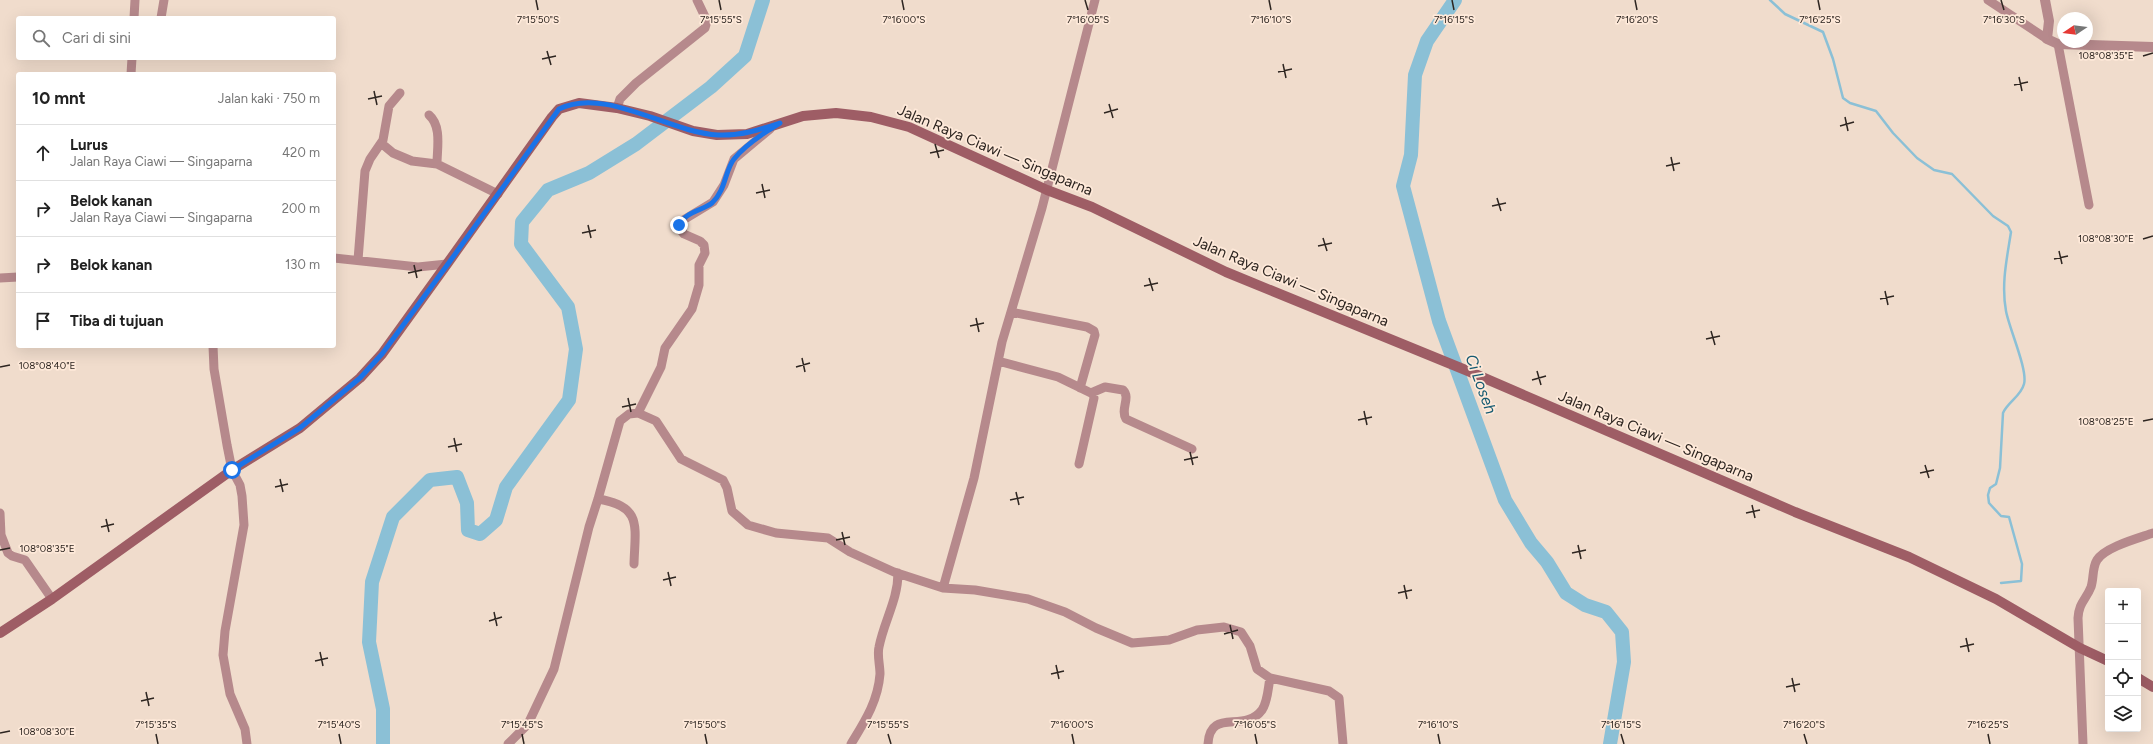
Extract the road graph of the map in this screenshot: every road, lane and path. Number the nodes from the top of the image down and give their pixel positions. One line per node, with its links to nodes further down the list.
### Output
1 (135, 0): 7 (street)
2 (164, 0): 8 (street)
3 (697, 0): 17 (street)
4 (1094, 0): 22 (street)
5 (1988, 0): 9 (street)
6 (2045, 0): 9 (street)
7 (134, 16)
8 (160, 16)
9 (2046, 39): 10 (street)
10 (2057, 44)
11 (2093, 45): 12 (street)
12 (2153, 47)
13 (2059, 48): 24 (street)
14 (132, 60): 15 (street)
15 (131, 72)
16 (400, 93): 20 (street)
17 (616, 108): 19 (main road, Jalan Raya Ciawi — Singaparna); 23 (main road, Jalan Raya Ciawi — Singaparna)
18 (429, 115): 21 (street)
19 (780, 123): 22 (main road, Jalan Raya Ciawi — Singaparna); 35 (street)
20 (381, 143): 21 (street); 26 (street)
21 (437, 164): 23 (street)
22 (1047, 190): 30 (street); 47 (main road, Jalan Raya Ciawi — Singaparna)
23 (498, 194): 27 (main road, Jalan Raya Ciawi — Singaparna)
24 (2089, 205)
25 (336, 258): 26 (street)
26 (358, 260): 27 (street)
27 (448, 264): 38 (main road, Jalan Raya Ciawi — Singaparna)
28 (16, 277): 29 (street)
29 (0, 278)
30 (1011, 312): 32 (street); 33 (street)
31 (213, 348): 38 (street)
32 (998, 361): 33 (street); 44 (street)
33 (1080, 388): 34 (street)
34 (1091, 393): 36 (street); 37 (street)
35 (638, 413): 39 (street); 43 (street)
36 (1192, 449)
37 (1079, 464)
38 (232, 470): 45 (main road, Jalan Raya Ciawi — Singaparna); 52 (street)
39 (598, 499): 42 (street); 53 (street)
40 (0, 513): 45 (street)
41 (2153, 533): 47 (street)
42 (634, 564)
43 (898, 573): 44 (street); 54 (street)
44 (943, 588): 49 (street)
45 (52, 599): 46 (main road, Jalan Raya Ciawi — Singaparna)
46 (0, 633)
47 (2080, 648): 48 (main road, Jalan Raya Ciawi — Singaparna); 57 (street)
48 (2106, 660)
49 (1270, 678): 55 (street); 56 (street)
50 (2141, 680): 51 (main road)
51 (2153, 687)
52 (247, 744)
53 (508, 744)
54 (851, 744)
55 (1208, 744)
56 (1343, 744)
57 (2083, 744)

